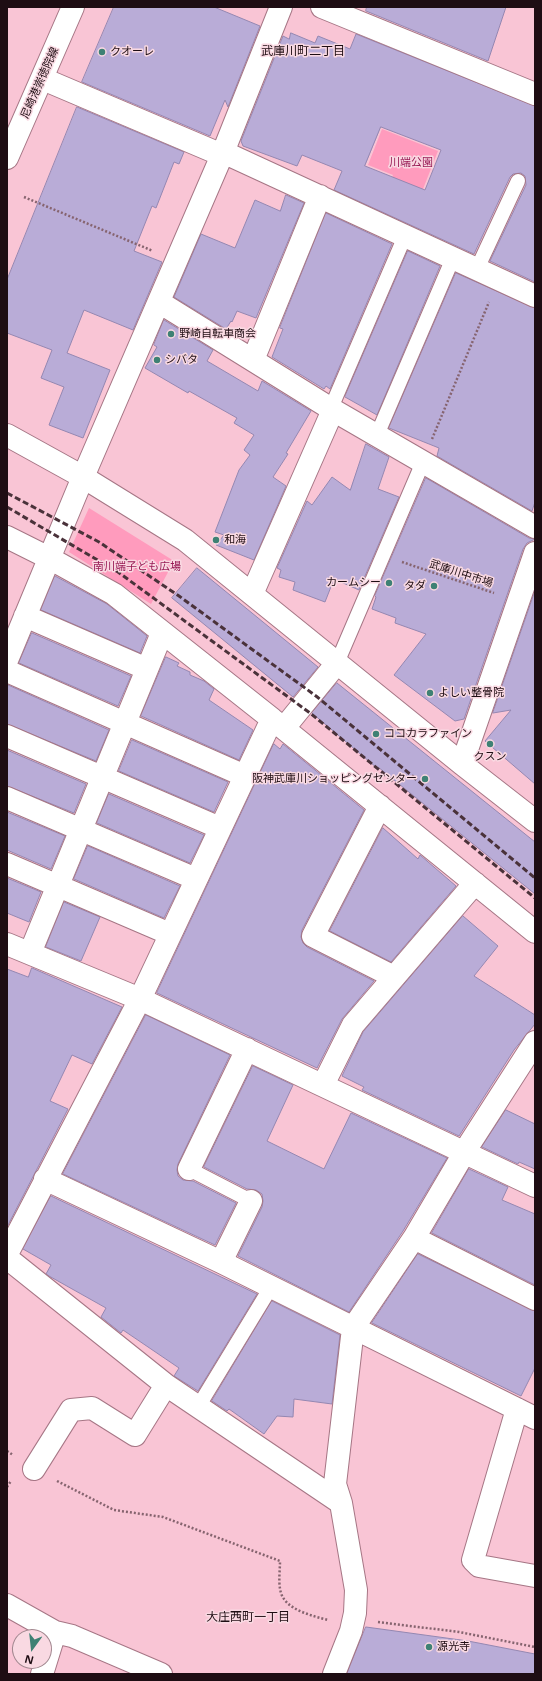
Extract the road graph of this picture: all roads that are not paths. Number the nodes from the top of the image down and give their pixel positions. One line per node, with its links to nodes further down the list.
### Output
1 (73, 7): 4 (street, 尼崎港崇徳院線)
2 (281, 7): 6 (street)
3 (322, 7): 5 (street)
4 (43, 79): 6 (street); 7 (street, 尼崎港崇徳院線)
5 (535, 94)
6 (223, 153): 9 (street); 14 (street)
7 (7, 158)
8 (518, 181): 12 (lane)
9 (320, 196): 10 (street); 15 (street)
10 (405, 236): 11 (street); 16 (lane)
11 (453, 258): 12 (street); 18 (lane)
12 (477, 269): 13 (street)
13 (535, 296)
14 (159, 302): 15 (street); 20 (street)
15 (253, 360): 16 (street)
16 (332, 409): 18 (street); 25 (street)
17 (7, 435): 20 (street)
18 (378, 435): 19 (street)
19 (422, 462): 21 (street); 29 (lane)
20 (83, 476): 24 (street); 25 (street)
21 (535, 526)
22 (7, 537): 24 (street)
23 (535, 553): 35 (street)
24 (49, 558): 26 (street); 27 (street)
25 (252, 594): 29 (street)
26 (25, 616): 28 (street); 30 (street)
27 (162, 633): 30 (street); 33 (street)
28 (7, 660)
29 (337, 663): 33 (street); 35 (street)
30 (147, 669): 32 (street)
31 (7, 672): 32 (street)
32 (125, 722): 36 (street); 37 (street)
33 (278, 723): 37 (street); 39 (street)
34 (7, 736): 36 (street)
35 (462, 764): 40 (street)
36 (102, 776): 41 (street); 42 (street)
37 (246, 776): 41 (street)
38 (7, 798): 42 (street)
39 (380, 806): 45 (street); 51 (street)
40 (535, 822)
41 (220, 828): 44 (street)
42 (80, 829): 44 (street); 46 (street)
43 (7, 864): 46 (street)
44 (196, 879): 48 (street)
45 (475, 883): 47 (street); 51 (street)
46 (57, 885): 48 (street); 50 (street)
47 (535, 932)
48 (170, 934): 52 (street)
49 (7, 944): 50 (street)
50 (30, 953): 52 (street)
51 (394, 977): 55 (street)
52 (140, 999): 54 (street); 58 (street)
53 (535, 1042): 56 (street)
54 (247, 1049): 55 (street); 57 (street)
55 (323, 1085): 56 (street)
56 (466, 1152): 59 (street); 61 (street)
57 (189, 1169): 60 (lane)
58 (45, 1179): 62 (street); 64 (street)
59 (535, 1186)
60 (251, 1201): 64 (street)
61 (414, 1238): 66 (street); 67 (street)
62 (7, 1254)
63 (7, 1258): 68 (street)
64 (221, 1262): 65 (street)
65 (270, 1287): 67 (street); 69 (lane)
66 (535, 1299)
67 (353, 1328): 70 (street); 72 (street)
68 (166, 1385): 69 (street); 71 (street)
69 (198, 1407): 72 (street)
70 (529, 1410): 73 (street)
71 (34, 1469)
72 (341, 1503): 78 (street)
73 (535, 1576)
74 (7, 1605): 75 (street)
75 (55, 1632): 76 (street); 77 (street)
76 (42, 1674)
77 (161, 1674)
78 (334, 1674)

